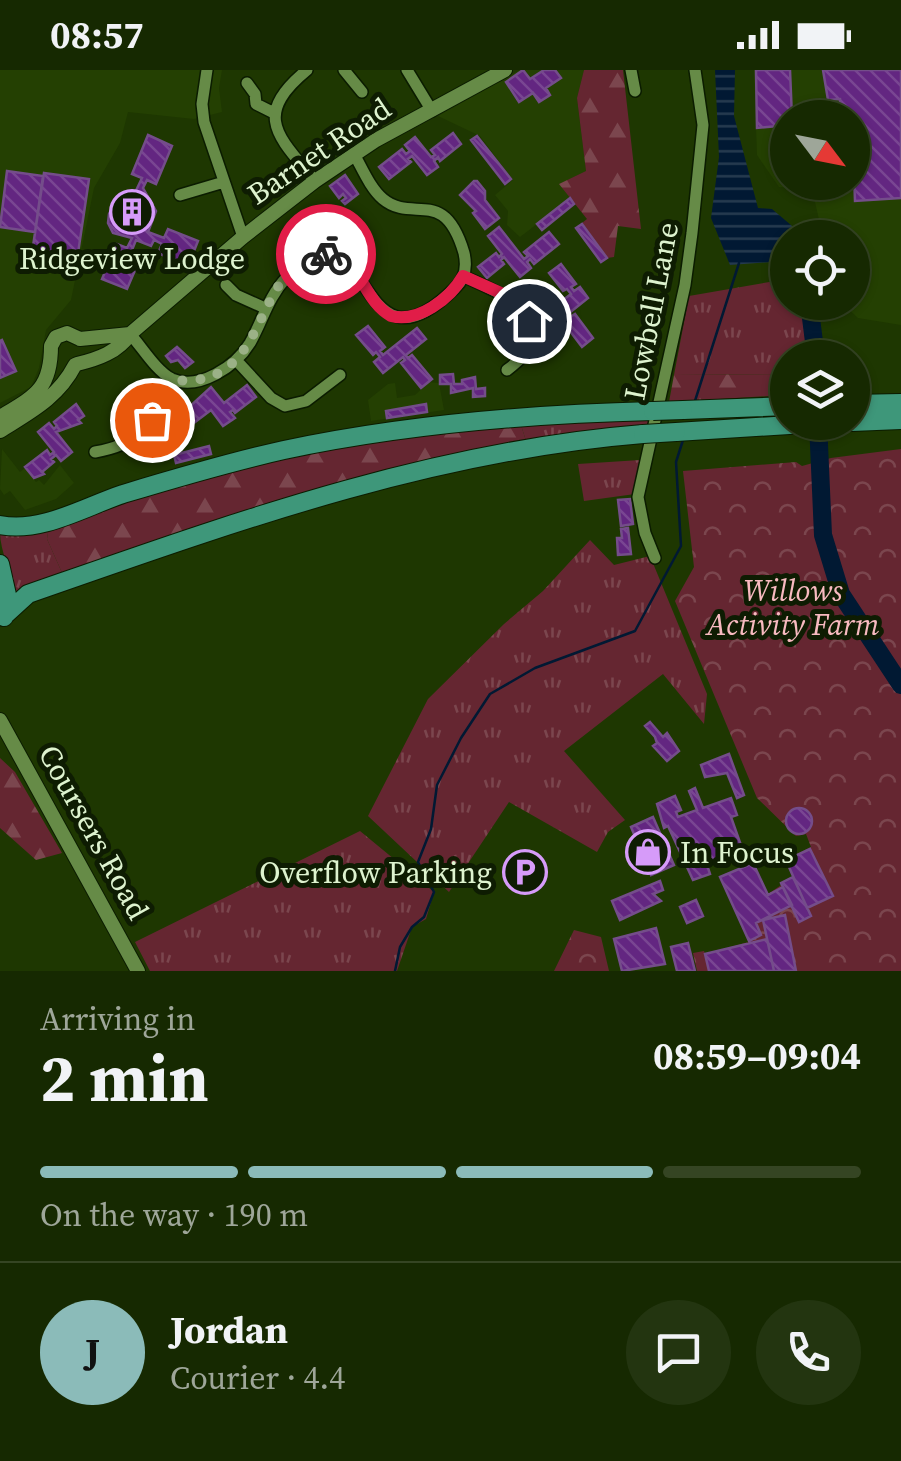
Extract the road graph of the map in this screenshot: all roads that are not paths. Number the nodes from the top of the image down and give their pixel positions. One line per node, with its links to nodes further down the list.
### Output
1 (208, 70): 15 (street)
2 (307, 70): 12 (street)
3 (344, 70): 10 (street)
4 (407, 70): 11 (street)
5 (504, 70): 11 (street, Barnet Road)
6 (631, 70): 9 (street)
7 (695, 70): 41 (street, Lowbell Lane)
8 (247, 83): 12 (street)
9 (635, 91)
10 (362, 92)
11 (432, 111): 13 (street, Barnet Road)
12 (274, 113): 14 (street)
13 (354, 154): 14 (street, Barnet Road); 20 (street)
14 (315, 181): 18 (street, Barnet Road)
15 (224, 182): 16 (street); 18 (street)
16 (180, 194)
17 (291, 233): 19 (street)
18 (243, 237): 23 (street, Barnet Road)
19 (310, 256): 20 (street); 22 (street)
20 (463, 276): 28 (street)
21 (226, 286): 22 (street)
22 (264, 308): 26 (street)
23 (130, 334): 24 (street); 27 (street, Barnet Road); 30 (street)
24 (80, 338): 25 (street); 27 (street)
25 (53, 360): 27 (street); 34 (street)
26 (236, 360): 29 (street); 30 (street)
27 (76, 365): 38 (street, Barnet Road)
28 (507, 370)
29 (340, 375)
30 (174, 380): 39 (street)
31 (901, 402): 32 (main road)
32 (870, 403)
33 (770, 407): 40 (main road, bridge)
34 (0, 417)
35 (901, 420): 36 (main road)
36 (870, 421)
37 (770, 426): 43 (main road, bridge)
38 (0, 431)
39 (95, 452)
40 (0, 525)
41 (655, 558)
42 (0, 564): 43 (main road)
43 (2, 619)
44 (0, 720): 45 (street, Coursers Road)
45 (138, 971)

